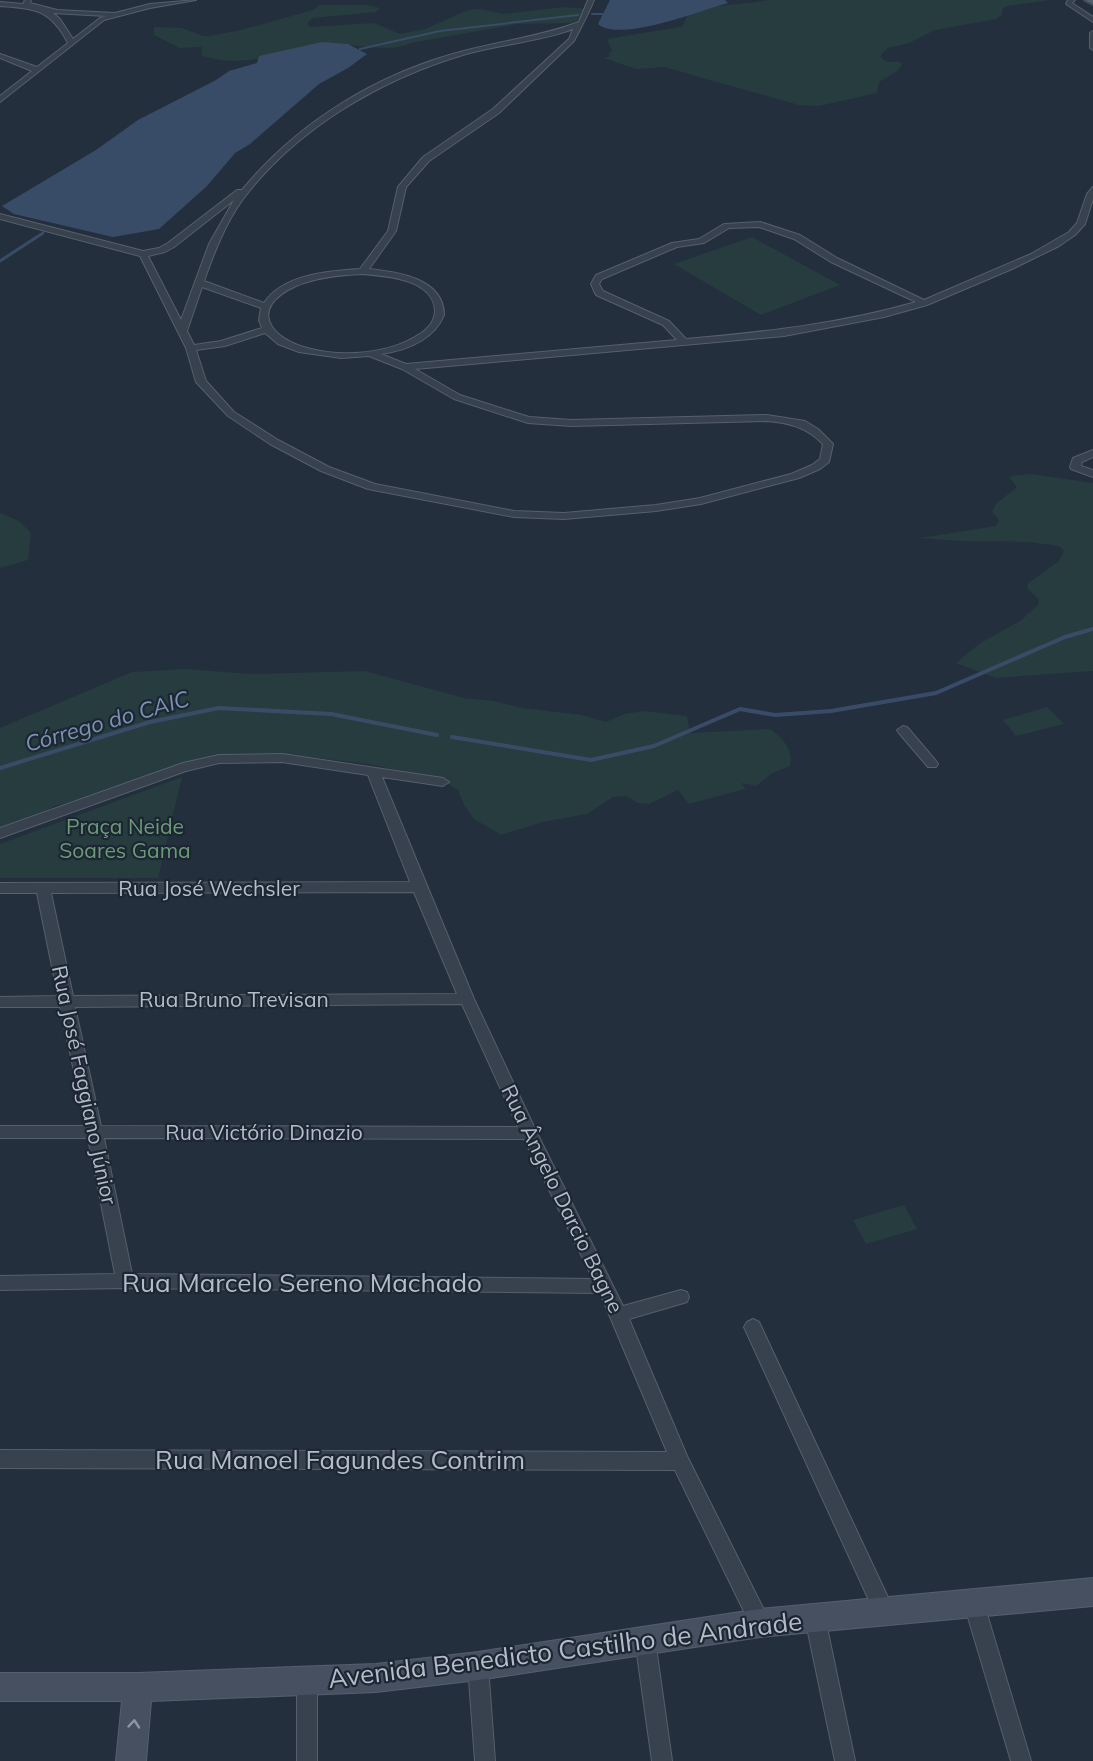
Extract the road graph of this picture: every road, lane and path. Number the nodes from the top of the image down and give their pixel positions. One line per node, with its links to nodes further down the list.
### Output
1 (28, 0): 7 (street)
2 (193, 0): 4 (street)
3 (591, 0): 10 (street)
4 (177, 1): 8 (street)
5 (1068, 1): 9 (street)
6 (0, 4): 7 (street)
7 (38, 9): 8 (street); 14 (street)
8 (120, 13): 14 (street)
9 (1093, 20)
10 (582, 23): 11 (street); 13 (street)
11 (562, 32): 13 (street); 19 (street)
12 (1093, 33): 15 (street)
13 (573, 34): 23 (street)
14 (71, 42): 17 (street)
15 (1093, 48)
16 (0, 57): 17 (street)
17 (37, 70): 18 (street)
18 (0, 100)
19 (255, 180): 22 (street); 24 (street)
20 (1093, 189): 25 (street)
21 (0, 216): 22 (street)
22 (143, 254): 28 (street)
23 (363, 271): 26 (street); 31 (street)
24 (200, 283): 26 (street); 28 (street)
25 (924, 303): 29 (street); 29 (street)
26 (266, 307): 27 (street)
27 (267, 329): 30 (street); 31 (street)
28 (182, 331): 30 (street)
29 (685, 343): 32 (street)
30 (191, 348): 32 (street)
31 (371, 354): 32 (street)
32 (405, 367)
33 (1093, 453): 34 (street)
34 (1093, 474)
35 (903, 730): 36 (street)
36 (934, 766)
37 (373, 771): 38 (street); 39 (street); 40 (street, Rua Ângelo Darcio Bagne)
38 (442, 782)
39 (0, 833)
40 (419, 887): 42 (street, Rua José Wechsler); 43 (street, Rua Ângelo Darcio Bagne)
41 (0, 888): 42 (street, Rua José Wechsler)
42 (43, 888): 44 (street, Rua José Faggiano Júnior)
43 (467, 999): 44 (street, Rua Bruno Trevisan); 48 (street, Rua Ângelo Darcio Bagne)
44 (66, 1001): 45 (street, Rua Bruno Trevisan); 47 (street, Rua José Faggiano Júnior)
45 (0, 1002)
46 (0, 1132): 47 (street, Rua Victório Dinazio)
47 (97, 1132): 48 (street, Rua Victório Dinazio); 49 (street, Rua José Faggiano Júnior)
48 (529, 1133): 51 (street, Rua Ângelo Darcio Bagne)
49 (125, 1281): 50 (street, Rua Marcelo Sereno Machado); 51 (street, Rua Marcelo Sereno Machado)
50 (0, 1283)
51 (605, 1286): 53 (street, Rua Ângelo Darcio Bagne)
52 (681, 1297): 53 (street)
53 (619, 1315): 56 (street, Rua Ângelo Darcio Bagne)
54 (753, 1327): 59 (street)
55 (0, 1459): 56 (street, Rua Manoel Fagundes Contrim)
56 (680, 1461): 61 (street, Rua Ângelo Darcio Bagne)
57 (1093, 1592): 58 (main road, Avenida Benedicto Castilho de Andrade)
58 (974, 1605): 59 (main road, Avenida Benedicto Castilho de Andrade); 72 (street)
59 (885, 1613): 60 (main road, Avenida Benedicto Castilho de Andrade)
60 (815, 1618): 61 (main road, Avenida Benedicto Castilho de Andrade); 71 (street)
61 (760, 1623): 62 (main road, Avenida Benedicto Castilho de Andrade)
62 (645, 1640): 63 (main road, Avenida Benedicto Castilho de Andrade); 70 (street)
63 (478, 1666): 64 (main road, Avenida Benedicto Castilho de Andrade); 69 (street)
64 (307, 1682): 66 (main road, Avenida Benedicto Castilho de Andrade); 68 (street)
65 (0, 1687): 66 (main road, Avenida Benedicto Castilho de Andrade)
66 (138, 1687): 67 (main road, one-way to 66)
67 (131, 1761)
68 (307, 1761)
69 (485, 1761)
70 (662, 1761)
71 (845, 1761)
72 (1021, 1761)

